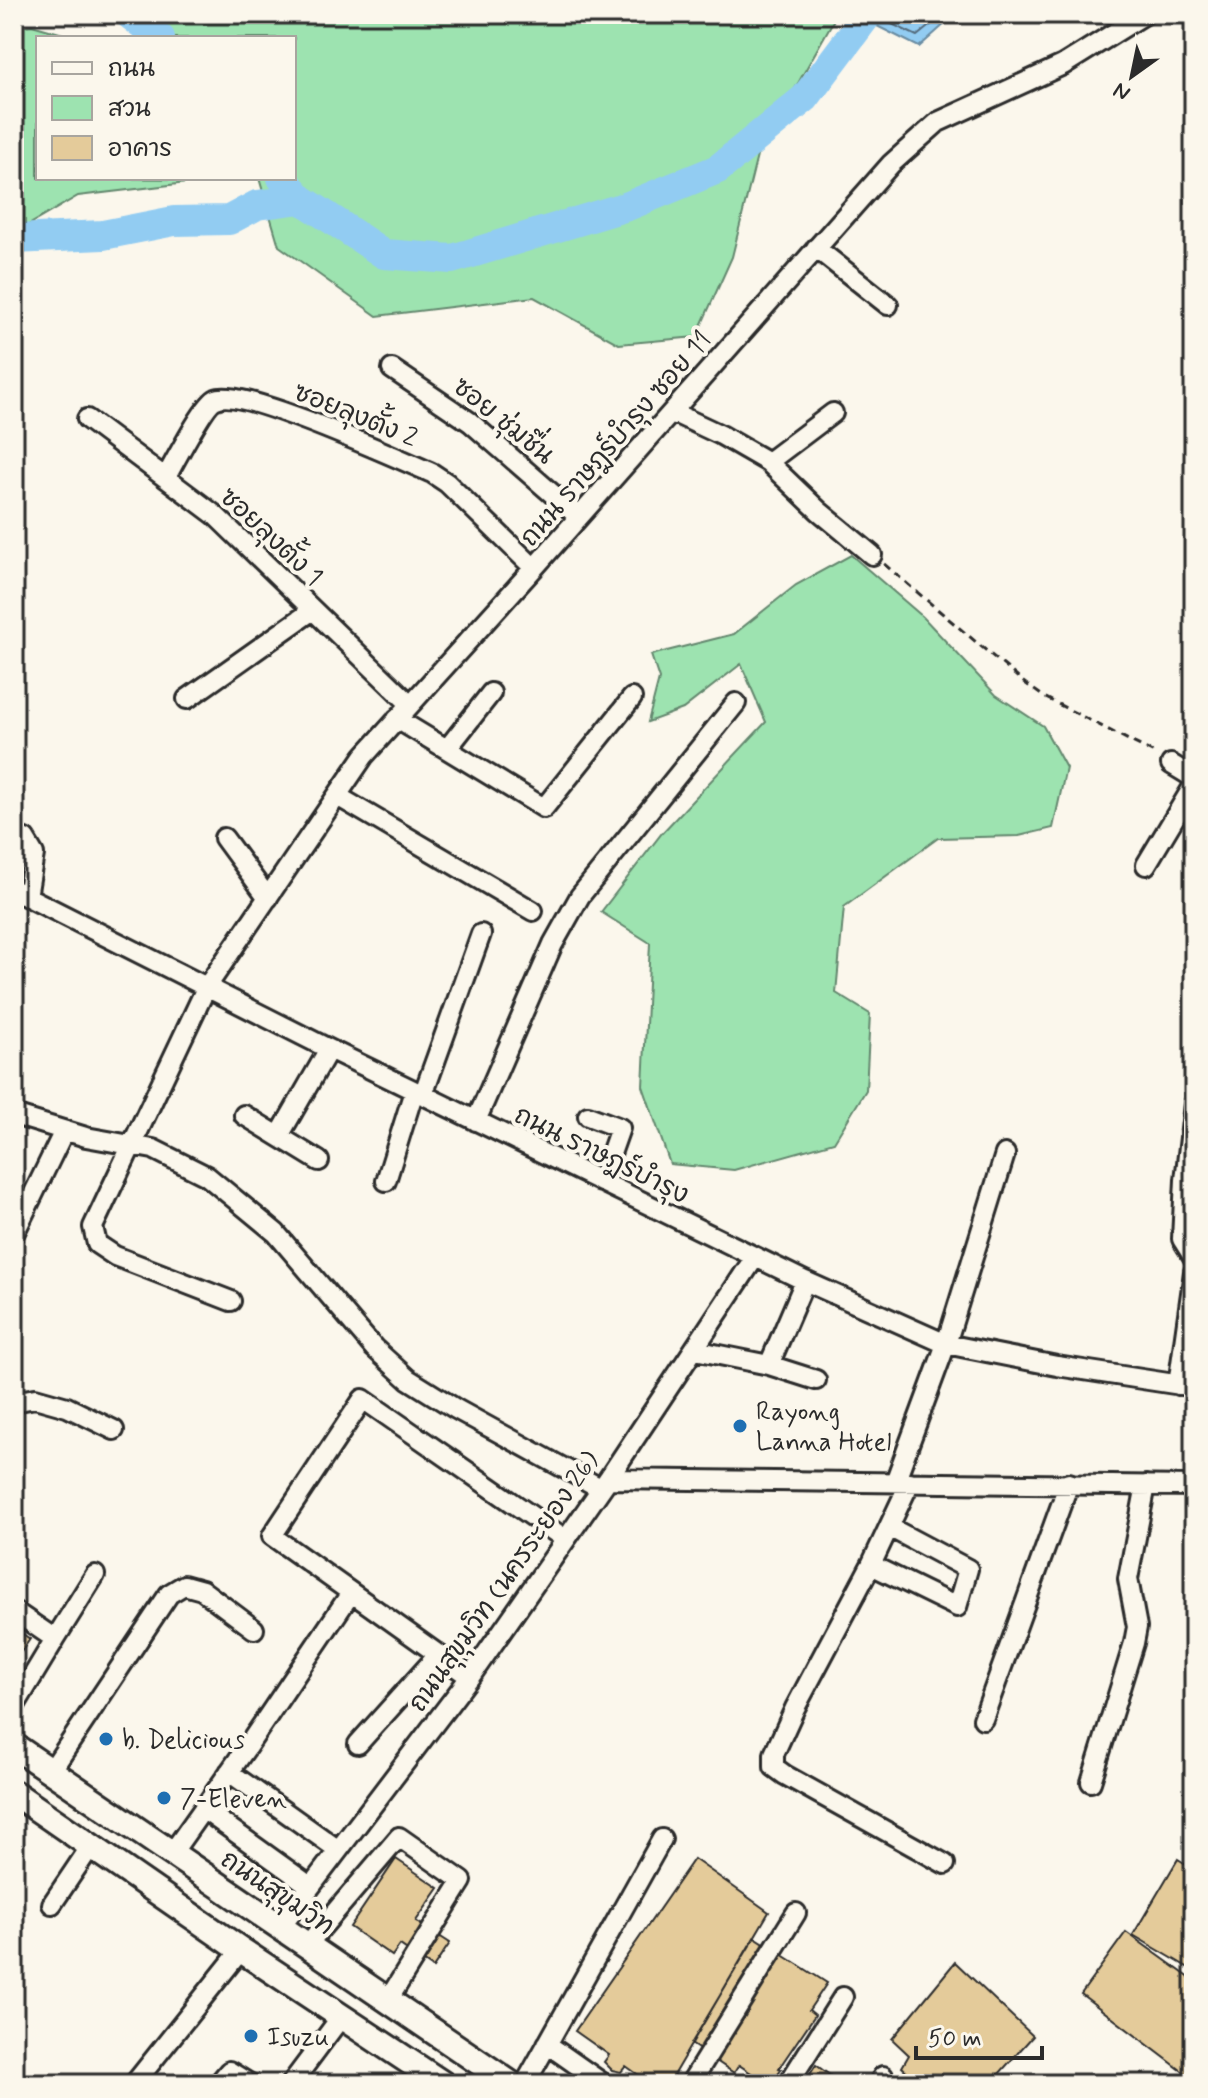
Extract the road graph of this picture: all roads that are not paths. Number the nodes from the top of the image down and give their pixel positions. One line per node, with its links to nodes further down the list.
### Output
1 (1145, 14): 2 (street, ถนน ราษฎร์บำรุง ซอย 11)
2 (816, 248): 3 (street); 5 (street, ถนน ราษฎร์บำรุง ซอย 11)
3 (888, 305)
4 (392, 369): 10 (street, ซอย ชุ่มชื่น)
5 (672, 412): 8 (street); 10 (street, ถนน ราษฎร์บำรุง ซอย 11)
6 (833, 413): 8 (street)
7 (87, 419): 9 (street, ซอยลุงตั้ง 1)
8 (768, 462): 11 (street)
9 (166, 477): 12 (street, ซอยลุงตั้ง 2); 13 (street, ซอยลุงตั้ง 1)
10 (579, 517): 12 (street, ถนน ราษฎร์บำรุง ซอย 11)
11 (872, 555)
12 (534, 568): 18 (street, ถนน ราษฎร์บำรุง ซอย 11)
13 (313, 610): 16 (street); 18 (street, ซอยลุงตั้ง 1)
14 (491, 693): 20 (street)
15 (632, 698): 20 (street)
16 (187, 699)
17 (736, 703): 39 (street)
18 (410, 704): 19 (street, ถนน ราษฎร์บำรุง ซอย 11)
19 (397, 719): 20 (street); 24 (street, ถนน ราษฎร์บำรุง ซอย 11)
20 (447, 749)
21 (1171, 764): 22 (street)
22 (1194, 778)
23 (1194, 785): 27 (street)
24 (339, 797): 29 (street, ถนน ราษฎร์บำรุง ซอย 11); 30 (street)
25 (14, 835): 28 (street)
26 (224, 838): 29 (street)
27 (1146, 865)
28 (21, 894): 32 (street, ถนน ราษฎร์บำรุง)
29 (268, 898): 32 (street, ถนน ราษฎร์บำรุง ซอย 11)
30 (533, 911)
31 (481, 934): 34 (street)
32 (206, 988): 33 (street, ถนน ราษฎร์บำรุง); 42 (street, ถนน ราษฎร์บำรุง ซอย 11)
33 (329, 1049): 34 (street, ถนน ราษฎร์บำรุง); 41 (street)
34 (418, 1093): 39 (street, ถนน ราษฎร์บำรุง); 45 (street)
35 (1194, 1104): 46 (street)
36 (14, 1115): 40 (street)
37 (244, 1115): 41 (street)
38 (588, 1116): 47 (street)
39 (476, 1121): 47 (street, ถนน ราษฎร์บำรุง)
40 (64, 1131): 42 (street); 48 (street)
41 (279, 1136): 44 (street)
42 (133, 1146): 53 (street, ถนน ราษฎร์บำรุง ซอย 11); 63 (street)
43 (1005, 1154): 54 (street)
44 (319, 1161)
45 (386, 1181)
46 (1189, 1181): 50 (street)
47 (601, 1182): 49 (street, ถนน ราษฎร์บำรุง)
48 (14, 1234)
49 (755, 1257): 52 (street, ถนน ราษฎร์บำรุง); 55 (street, ถนนสุขุมวิท (นครระยอง 26))
50 (1194, 1258)
51 (1194, 1272): 58 (street)
52 (805, 1281): 54 (street, ถนน ราษฎร์บำรุง); 56 (street)
53 (231, 1301)
54 (946, 1344): 58 (street, ถนน ราษฎร์บำรุง); 61 (street)
55 (695, 1350): 56 (street); 63 (street, ถนนสุขุมวิท (นครระยอง 26))
56 (769, 1365): 57 (street)
57 (816, 1380)
58 (1186, 1386)
59 (14, 1402): 60 (street)
60 (114, 1430)
61 (902, 1482): 62 (street); 63 (street); 66 (street)
62 (1069, 1483): 64 (street); 77 (street)
63 (604, 1484): 67 (street, ถนนสุขุมวิท (นครระยอง 26))
64 (1146, 1485): 65 (street); 82 (street)
65 (1194, 1486)
66 (889, 1527): 68 (street); 68 (street)
67 (565, 1539): 70 (street); 75 (street, ถนนสุขุมวิท (นครระยอง 26))
68 (871, 1565): 89 (street)
69 (95, 1575): 73 (street)
70 (351, 1593): 74 (street); 81 (street)
71 (14, 1611): 73 (street)
72 (254, 1629): 80 (street)
73 (55, 1639): 76 (street)
74 (438, 1655): 75 (street); 78 (street)
75 (470, 1677): 87 (street, ถนนสุขุมวิท (นครระยอง 26))
76 (14, 1707)
77 (983, 1719)
78 (358, 1744)
79 (14, 1746): 80 (main road, ถนนสุขุมวิท)
80 (51, 1771): 88 (main road, ถนนสุขุมวิท)
81 (229, 1772): 84 (street); 87 (street)
82 (1091, 1782)
83 (14, 1793): 86 (main road)
84 (203, 1809): 88 (street); 90 (street)
85 (662, 1839): 99 (street)
86 (91, 1846): 91 (street); 95 (main road)
87 (337, 1849): 90 (street, ถนนสุขุมวิท (นครระยอง 26))
88 (172, 1853): 93 (main road, ถนนสุขุมวิท)
89 (945, 1864)
90 (310, 1886): 93 (street, ถนนสุขุมวิท (นครระยอง 26))
91 (52, 1904)
92 (796, 1913): 108 (street)
93 (280, 1927): 94 (main road, ถนนสุขุมวิท)
94 (307, 1945): 97 (main road, ถนนสุขุมวิท); 97 (street)
95 (241, 1950): 98 (main road); 100 (street)
96 (843, 1997): 109 (street)
97 (388, 2000): 105 (main road, ถนนสุขุมวิท)
98 (341, 2017): 103 (street); 104 (main road)
99 (547, 2044): 106 (street); 107 (street)
100 (134, 2084)
101 (218, 2084): 102 (street)
102 (250, 2084)
103 (291, 2084)
104 (443, 2084)
105 (511, 2084)
106 (525, 2084)
107 (604, 2084)
108 (690, 2084)
109 (788, 2084)

